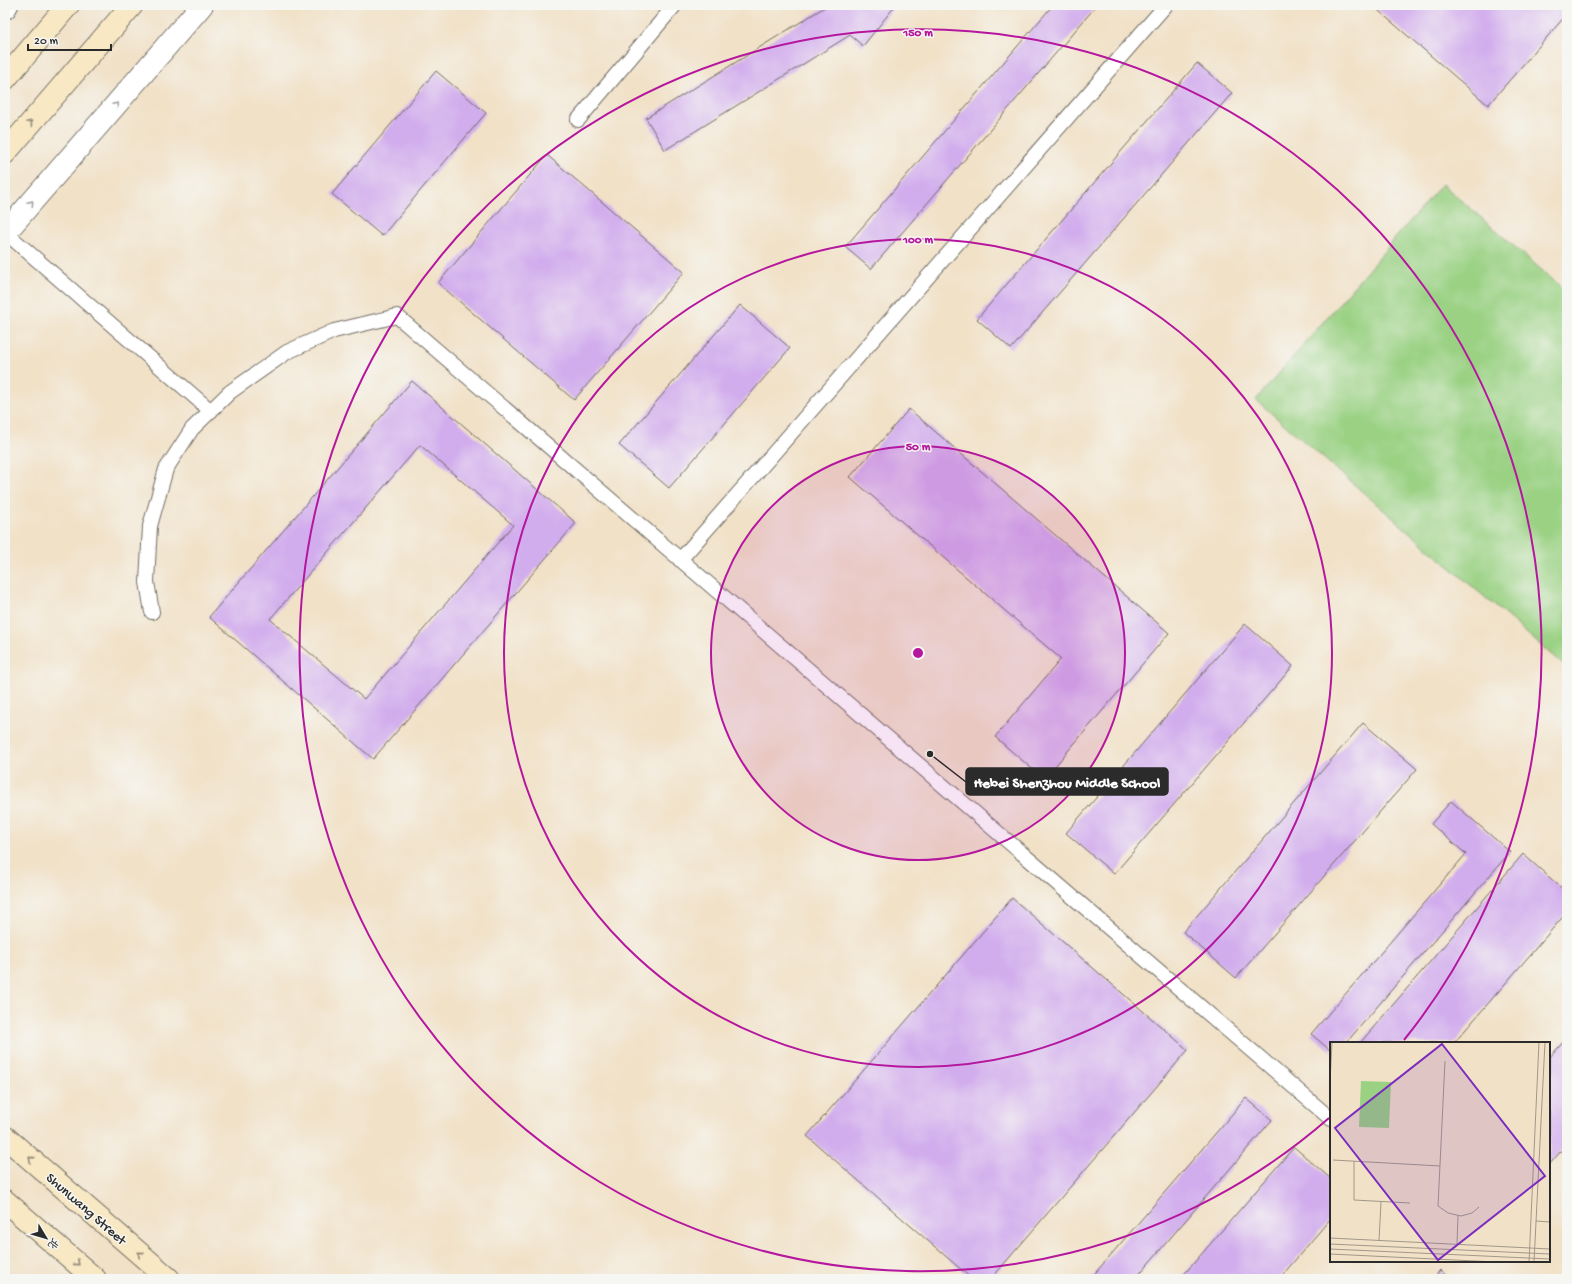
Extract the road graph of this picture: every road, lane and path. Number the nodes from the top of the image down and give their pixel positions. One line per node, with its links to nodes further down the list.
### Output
1 (7, 5): 7 (street)
2 (68, 5): 8 (street)
3 (132, 5): 10 (street, one-way to 3)
4 (202, 5): 11 (street, one-way to 4)
5 (675, 5): 9 (lane)
6 (1166, 5): 13 (lane)
7 (5, 8)
8 (5, 79)
9 (578, 120)
10 (5, 153)
11 (5, 233): 12 (lane)
12 (211, 411): 13 (lane); 14 (lane)
13 (680, 560): 15 (lane)
14 (152, 612)
15 (1330, 1117)
16 (5, 1137): 19 (street, Shunwang Street, one-way to 16)
17 (5, 1201): 18 (street, one-way to 18)
18 (95, 1279)
19 (169, 1279)

